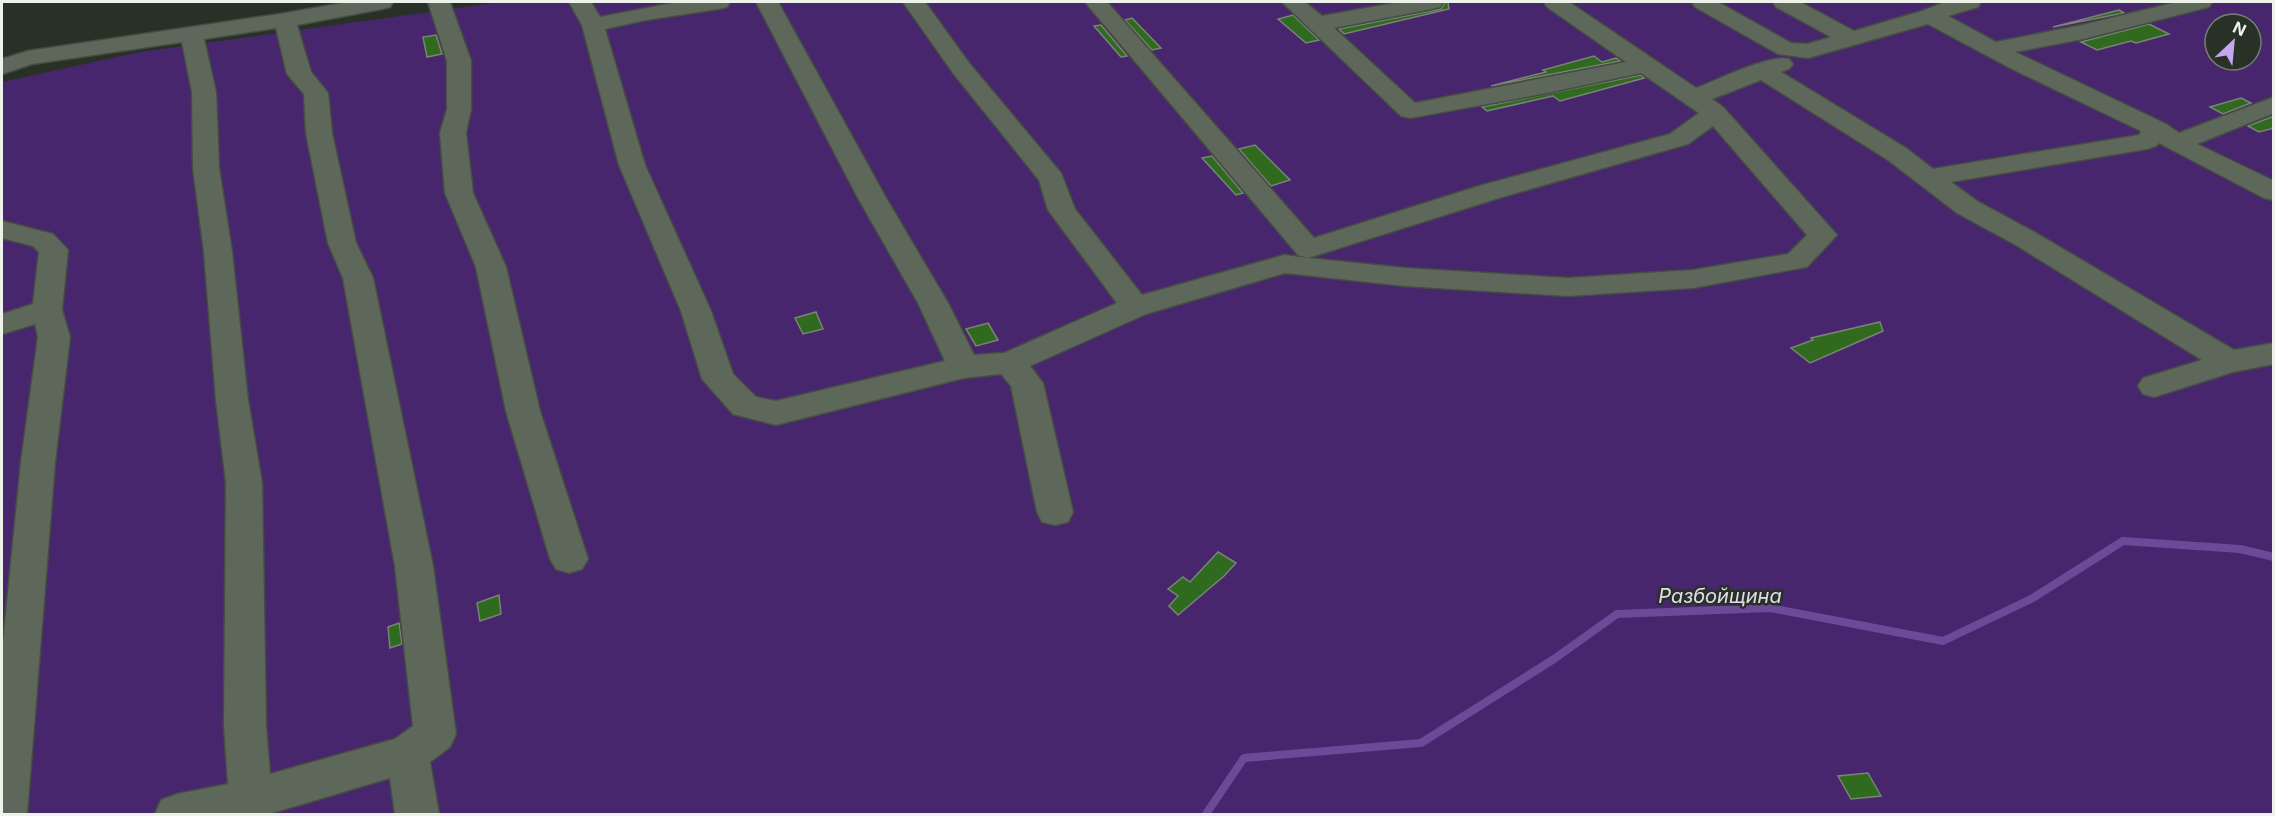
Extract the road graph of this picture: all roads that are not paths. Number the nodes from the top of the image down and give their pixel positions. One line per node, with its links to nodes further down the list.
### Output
1 (382, 2): 15 (lane)
2 (439, 2): 40 (lane)
3 (719, 2): 14 (lane)
4 (767, 2): 37 (lane)
5 (914, 2): 31 (lane)
6 (1096, 2): 30 (lane)
7 (1293, 2): 16 (lane)
8 (1432, 2): 16 (lane)
9 (1555, 2): 21 (lane)
10 (1703, 2): 20 (lane)
11 (1784, 2): 18 (lane)
12 (2201, 2): 19 (lane)
13 (1947, 6): 18 (lane); 19 (lane)
14 (587, 13): 37 (lane)
15 (280, 21): 17 (lane); 41 (lane)
16 (1317, 24): 21 (lane)
17 (192, 35): 22 (lane); 43 (lane)
18 (1850, 38): 20 (lane)
19 (1996, 49): 26 (lane)
20 (1808, 51): 23 (lane)
21 (1644, 64): 25 (lane)
22 (2, 67)
23 (1761, 70): 25 (lane); 27 (lane)
24 (2274, 104): 26 (lane)
25 (1704, 105): 30 (lane); 30 (lane)
26 (2166, 136): 27 (lane); 28 (lane)
27 (1931, 177): 35 (lane)
28 (2274, 192)
29 (2, 229): 32 (lane)
30 (1306, 257): 31 (lane)
31 (1135, 307): 36 (lane)
32 (47, 310): 33 (lane); 42 (lane)
33 (2, 324)
34 (2274, 353): 35 (lane)
35 (2229, 362): 38 (lane)
36 (1008, 363): 37 (lane); 39 (lane)
37 (964, 367)
38 (2154, 386)
39 (1054, 512)
40 (569, 559)
41 (407, 754): 43 (lane); 45 (lane)
42 (5, 797)
43 (251, 800): 44 (lane)
44 (177, 814)
45 (417, 814)

